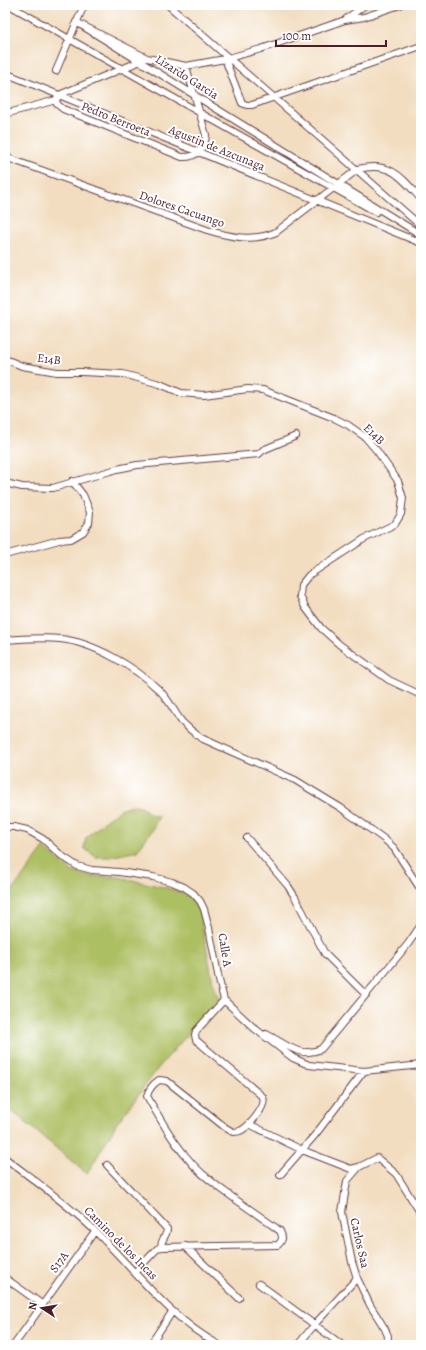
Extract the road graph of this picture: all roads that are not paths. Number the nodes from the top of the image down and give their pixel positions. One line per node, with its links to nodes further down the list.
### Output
1 (9, 5): 8 (street, Lizardo Garcia)
2 (84, 5): 7 (street)
3 (168, 5): 11 (street)
4 (364, 5): 6 (street)
5 (400, 5): 6 (street, Lizardo Garcia)
6 (345, 20): 11 (street, Lizardo Garcia)
7 (76, 22): 8 (street); 10 (street, Lizardo Garcia); 12 (street, Lizardo Garcia)
8 (69, 39): 14 (street, Lizardo Garcia); 15 (street)
9 (421, 46): 18 (street, Lizardo Garcia)
10 (147, 58): 12 (street, Pedro Berroeta); 13 (street, Lizardo Garcia)
11 (227, 59): 13 (street, Lizardo Garcia); 18 (street); 18 (street, Lizardo Garcia)
12 (140, 61): 14 (street, Pedro Berroeta); 17 (street, Lizardo Garcia)
13 (186, 66): 17 (street)
14 (122, 69): 19 (street, Pedro Berroeta); 20 (street, Lizardo Garcia)
15 (56, 71)
16 (5, 73): 19 (street, Agustin de Azcunaga)
17 (194, 94): 20 (street); 25 (street, Lizardo Garcia)
18 (274, 97): 24 (street)
19 (58, 98): 21 (street, Pedro Berroeta); 22 (street, Agustin de Azcunaga); 22 (street, Pedro Berroeta)
20 (199, 112): 22 (street); 25 (street, Lizardo Garcia)
21 (5, 114)
22 (199, 152): 27 (street, Agustin de Azcunaga)
23 (5, 157): 27 (street, Dolores Cacuango)
24 (356, 170): 25 (street, Dolores Cacuango); 26 (street, Dolores Cacuango); 28 (street)
25 (335, 186): 27 (street, Dolores Cacuango); 29 (street, Lizardo Garcia)
26 (421, 199)
27 (316, 200): 30 (street, Agustin de Azcunaga)
28 (421, 226)
29 (421, 236)
30 (421, 243)
31 (5, 359): 37 (street, E14B)
32 (296, 436): 33 (street)
33 (72, 481): 34 (street); 35 (street)
34 (5, 483)
35 (5, 555)
36 (5, 640): 40 (street)
37 (421, 695)
38 (5, 827): 43 (street, Calle A)
39 (247, 838): 42 (street)
40 (421, 890)
41 (421, 925): 42 (street)
42 (366, 995): 44 (street)
43 (224, 1000): 44 (street); 47 (street)
44 (254, 1028): 46 (street)
45 (421, 1065): 46 (street)
46 (364, 1071): 48 (street)
47 (249, 1124): 48 (street); 55 (street)
48 (302, 1150): 51 (street); 52 (street)
49 (5, 1158): 54 (street, Camino de los Incas)
50 (107, 1165): 56 (street)
51 (359, 1167): 53 (street); 59 (street, Carlos Saa)
52 (280, 1175)
53 (421, 1214)
54 (95, 1231): 57 (street, Camino de los Incas); 62 (street, S17A)
55 (185, 1246): 56 (street); 61 (street)
56 (161, 1247): 57 (street)
57 (135, 1272): 63 (street, Camino de los Incas)
58 (5, 1278): 62 (street)
59 (357, 1278): 64 (street); 70 (street, Carlos Saa)
60 (259, 1284): 64 (street)
61 (239, 1298)
62 (43, 1305): 65 (street, S17A)
63 (172, 1312): 66 (street); 67 (street, Camino de los Incas)
64 (315, 1324): 68 (street); 69 (street)
65 (14, 1345)
66 (150, 1345)
67 (219, 1345)
68 (298, 1345)
69 (342, 1345)
70 (387, 1345)

